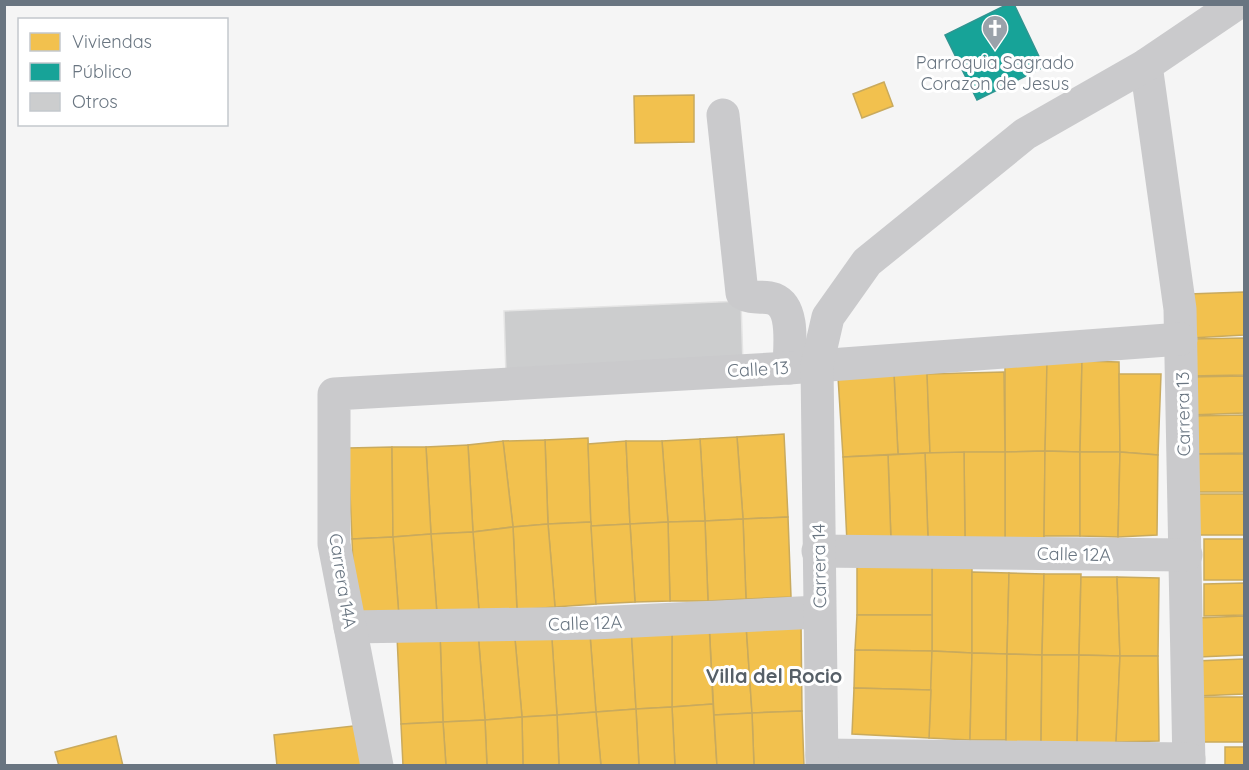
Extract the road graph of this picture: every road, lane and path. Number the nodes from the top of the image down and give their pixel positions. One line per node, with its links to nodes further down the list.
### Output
1 (1236, 4): 2 (street)
2 (1146, 65): 4 (street, Carrera 13); 5 (street)
3 (723, 115): 5 (street)
4 (1181, 339): 5 (street, Calle 13); 8 (street, Carrera 13)
5 (803, 367): 6 (street, Calle 13); 7 (street, Carrera 14)
6 (334, 394): 10 (street, Carrera 14A)
7 (818, 551): 8 (street, Calle 12A); 9 (street, Carrera 14)
8 (1186, 555): 12 (street, Carrera 13)
9 (819, 612): 10 (street, Calle 12A); 11 (street, Carrera 14)
10 (350, 627): 13 (street, Carrera 14A)
11 (822, 760): 12 (street)
12 (1189, 762)
13 (377, 765)

